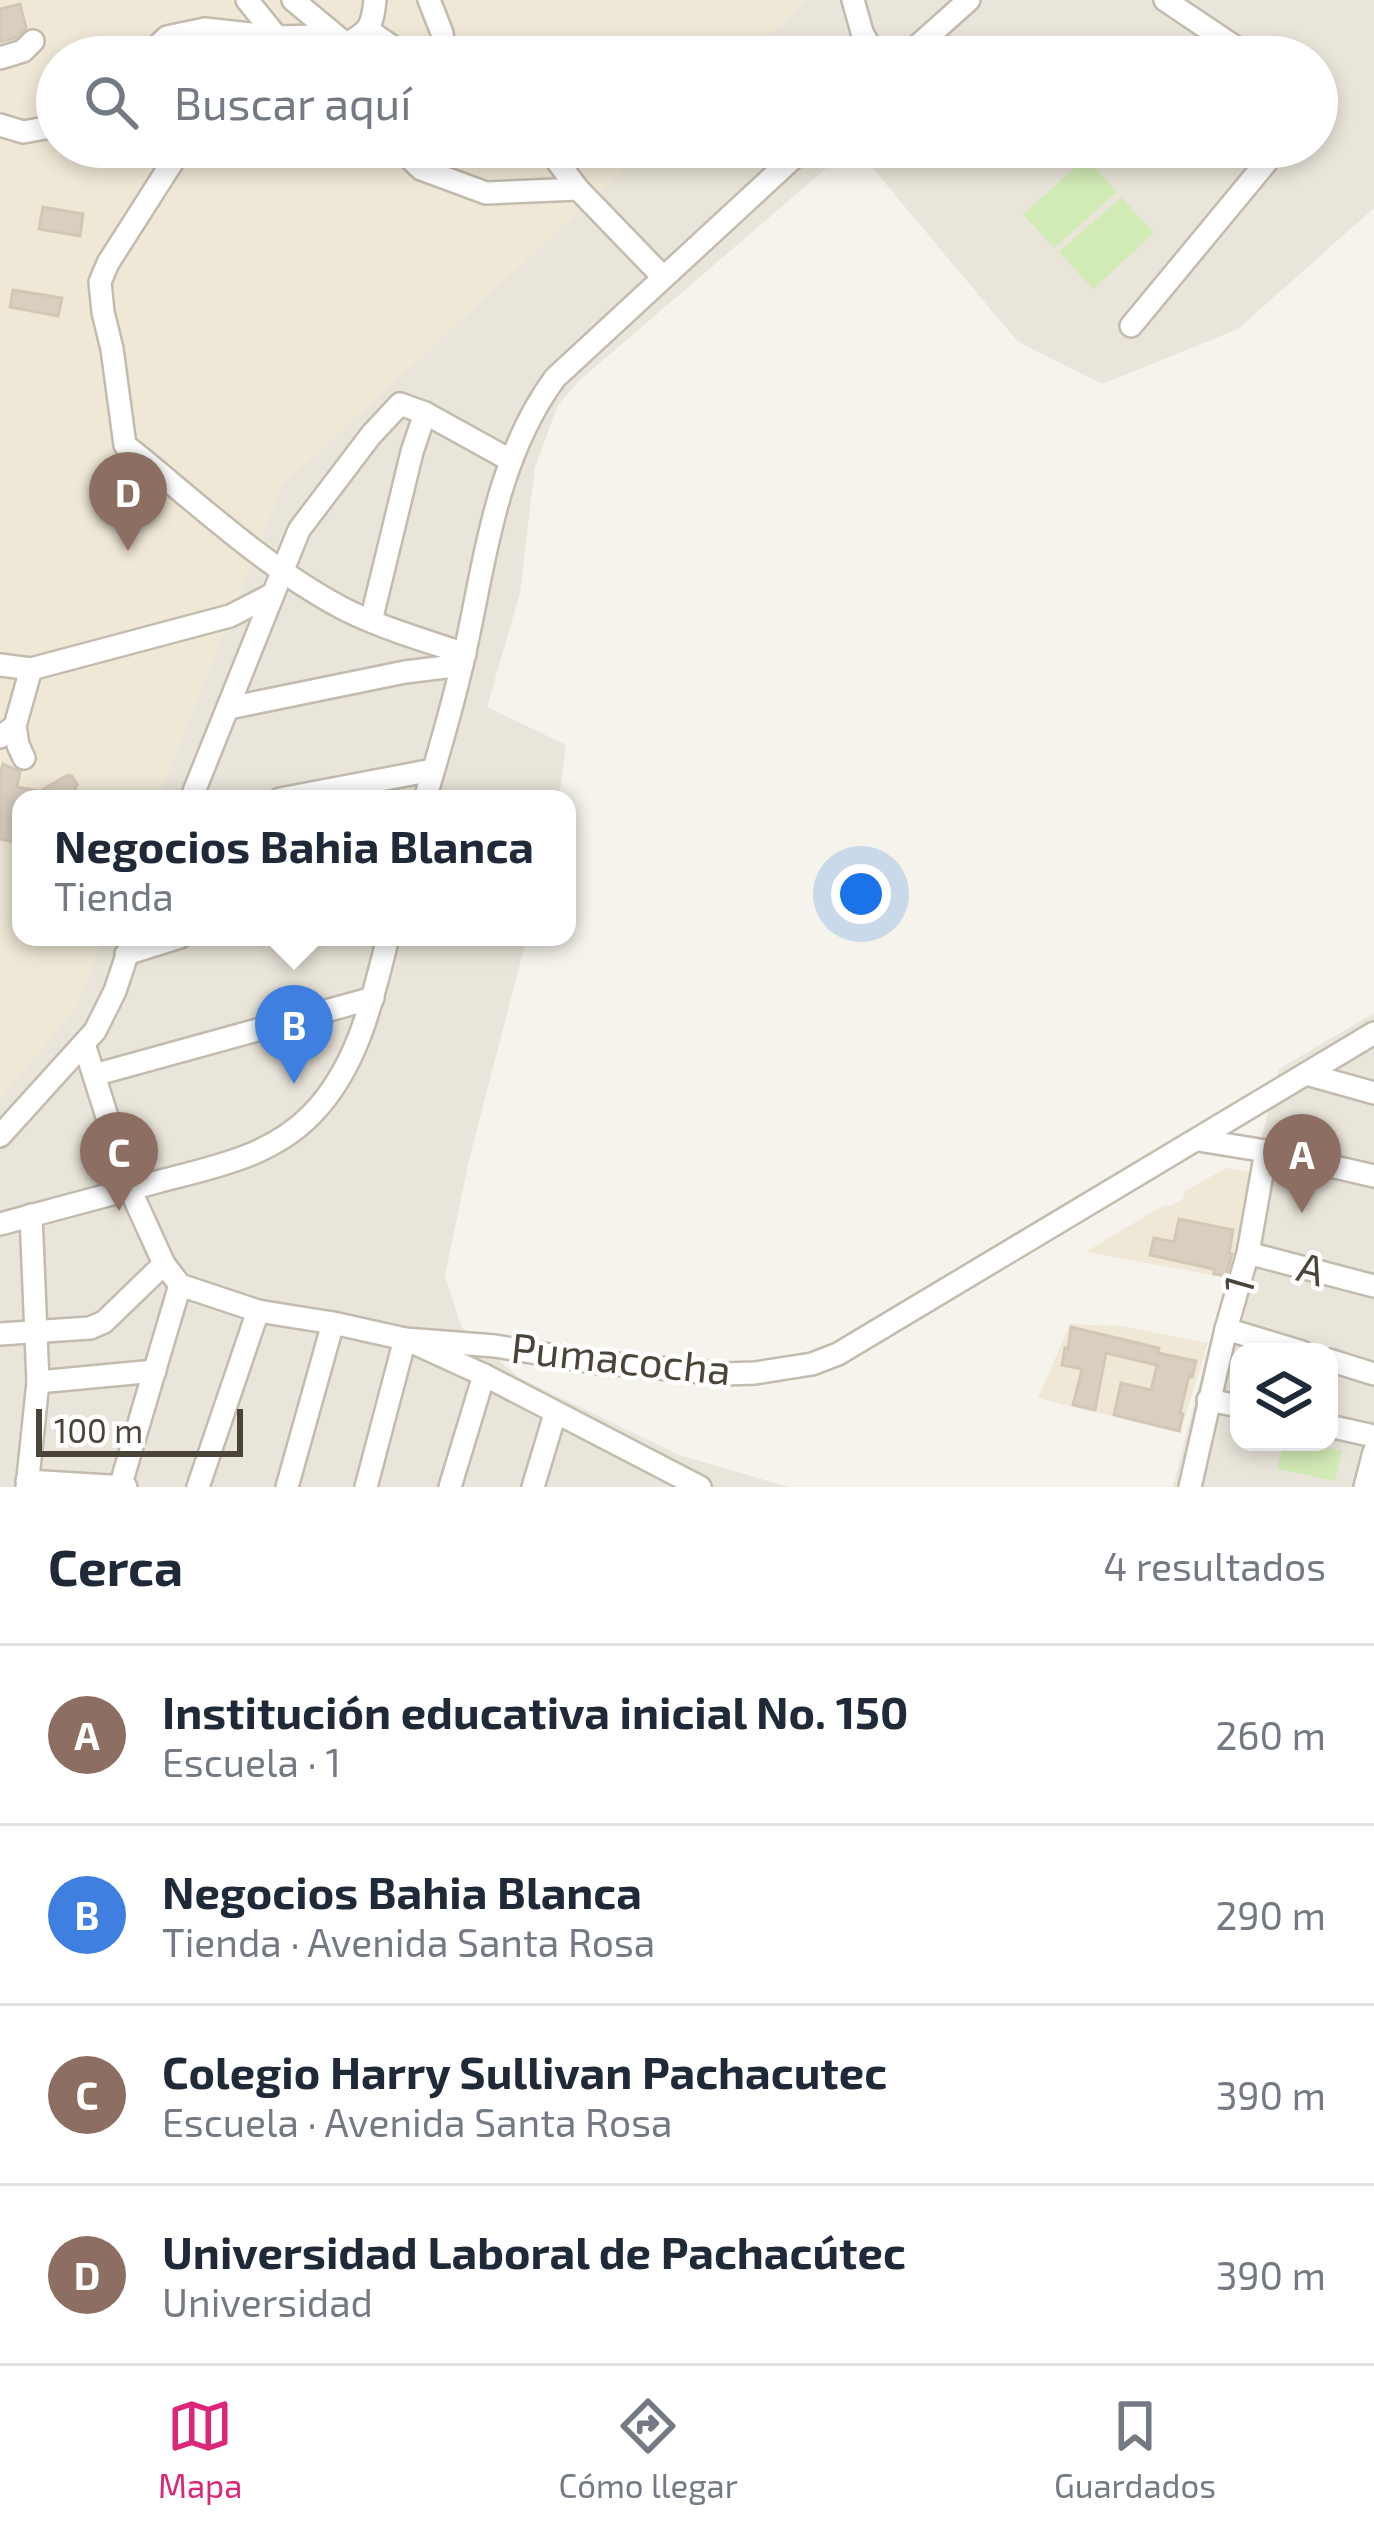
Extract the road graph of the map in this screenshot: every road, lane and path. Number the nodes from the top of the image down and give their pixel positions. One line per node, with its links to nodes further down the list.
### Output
1 (247, 0): 9 (street)
2 (293, 0): 12 (street)
3 (376, 0): 8 (street)
4 (429, 0): 15 (street)
5 (854, 0): 16 (street)
6 (969, 0): 17 (street)
7 (1165, 0): 18 (street)
8 (368, 30): 13 (street); 14 (street)
9 (266, 35): 10 (street); 11 (street)
10 (171, 36)
11 (315, 36)
12 (334, 36)
13 (363, 36)
14 (376, 36)
15 (442, 36)
16 (865, 36)
17 (928, 36)
18 (1219, 36)
19 (34, 40): 20 (street)
20 (0, 58)
21 (0, 125): 22 (street)
22 (36, 130)
23 (168, 168): 35 (street)
24 (420, 168): 29 (street)
25 (428, 168): 29 (street)
26 (562, 168): 30 (street)
27 (783, 168): 31 (street)
28 (1262, 168): 32 (street)
29 (430, 172): 30 (street)
30 (578, 189): 31 (street)
31 (663, 277): 34 (street)
32 (1131, 326)
33 (425, 413): 34 (street); 35 (street); 37 (street)
34 (510, 460): 38 (street)
35 (282, 571): 36 (street); 37 (street)
36 (272, 595): 40 (street); 41 (street)
37 (371, 621): 38 (street)
38 (463, 660): 41 (street); 44 (street)
39 (0, 664): 40 (street)
40 (31, 669): 42 (street)
41 (229, 708): 45 (street)
42 (8, 732): 43 (street)
43 (24, 758)
44 (434, 770): 46 (street); 47 (street)
45 (195, 790)
46 (328, 790)
47 (428, 790)
48 (130, 946): 52 (street)
49 (386, 946): 50 (street)
50 (373, 998): 54 (street); 60 (street)
51 (1374, 1033): 53 (street, Pumacocha)
52 (84, 1044): 54 (street); 56 (street)
53 (1306, 1074): 55 (street); 57 (street, Pumacocha)
54 (94, 1076): 60 (street)
55 (1374, 1093)
56 (0, 1136)
57 (1198, 1140): 58 (street); 72 (street, Pumacocha)
58 (1266, 1151): 59 (street); 63 (street, 1)
59 (1374, 1176)
60 (130, 1189): 61 (street); 64 (street)
61 (31, 1215): 62 (street); 70 (street)
62 (0, 1224)
63 (1248, 1253): 66 (street, A); 69 (street, 1)
64 (164, 1264): 65 (street); 70 (street)
65 (180, 1285): 67 (street, Pumacocha); 75 (street)
66 (1374, 1286)
67 (258, 1312): 68 (street, Pumacocha); 88 (street)
68 (333, 1323): 72 (street, Pumacocha); 89 (street)
69 (1226, 1329): 73 (street); 79 (street, 1)
70 (34, 1330): 71 (street); 78 (street)
71 (0, 1334)
72 (405, 1340): 77 (street); 90 (street)
73 (1272, 1343)
74 (1338, 1363): 76 (street)
75 (155, 1371): 78 (street); 87 (street)
76 (1374, 1374)
77 (484, 1376): 81 (street); 91 (street)
78 (38, 1382): 85 (street)
79 (1208, 1400): 80 (street); 86 (street, 1)
80 (1230, 1404)
81 (555, 1414): 92 (street); 93 (street)
82 (1338, 1428): 83 (street)
83 (1374, 1436)
84 (1374, 1452): 94 (street)
85 (27, 1484): 87 (street)
86 (1195, 1486)
87 (122, 1487)
88 (198, 1487)
89 (287, 1487)
90 (366, 1487)
91 (450, 1487)
92 (532, 1487)
93 (700, 1487)
94 (1365, 1487)

